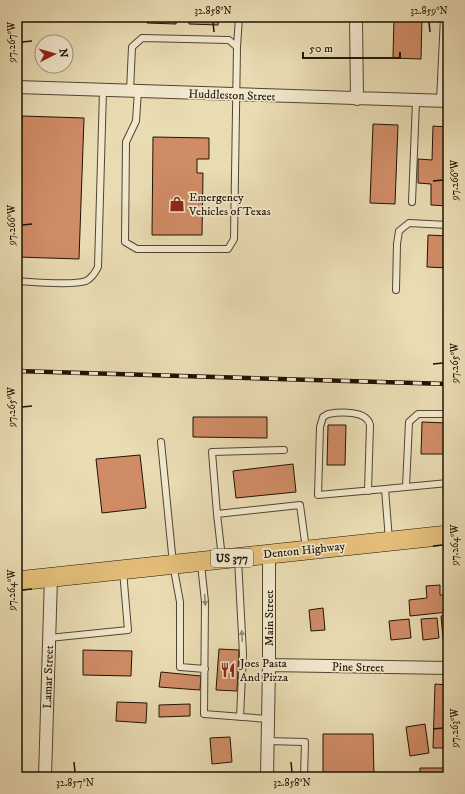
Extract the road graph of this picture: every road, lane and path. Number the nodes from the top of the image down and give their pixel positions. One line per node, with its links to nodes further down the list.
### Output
1 (238, 17): 4 (lane)
2 (356, 17): 9 (street)
3 (444, 17): 11 (lane)
4 (237, 47): 7 (lane); 8 (lane)
5 (17, 87): 6 (street, Huddleston Street)
6 (103, 90): 7 (street, Huddleston Street); 14 (lane)
7 (134, 91): 8 (street, Huddleston Street); 8 (lane)
8 (236, 95): 9 (street, Huddleston Street)
9 (357, 99): 10 (street, Huddleston Street)
10 (416, 100): 11 (street, Huddleston Street); 12 (lane)
11 (444, 101)
12 (412, 202)
13 (448, 225): 15 (lane)
14 (17, 281)
15 (396, 290)
16 (448, 414): 20 (lane)
17 (161, 442): 30 (lane)
18 (284, 450): 23 (lane)
19 (448, 483): 20 (lane)
20 (406, 487): 21 (lane)
21 (385, 489): 22 (lane); 25 (lane)
22 (368, 491): 22 (lane)
23 (217, 514): 26 (lane); 28 (lane)
24 (448, 535): 25 (main road, Denton Highway / US 377)
25 (389, 541): 26 (main road, Denton Highway / US 377)
26 (306, 550): 27 (main road, Denton Highway / US 377)
27 (268, 554): 28 (main road, Denton Highway / US 377); 35 (street, Main Street)
28 (230, 558): 29 (main road, Denton Highway / US 377); 38 (lane, one-way to 28)
29 (201, 561): 30 (main road, Denton Highway / US 377); 37 (lane, one-way to 37)
30 (173, 564): 31 (main road, Denton Highway / US 377); 37 (lane)
31 (123, 569): 32 (main road, Denton Highway / US 377); 34 (lane)
32 (51, 577): 33 (main road, Denton Highway / US 377); 34 (street, Lamar Street)
33 (17, 580)
34 (49, 638): 41 (street, Lamar Street)
35 (269, 665): 36 (street, Pine Street); 39 (street, Main Street)
36 (448, 668)
37 (205, 669): 38 (lane)
38 (240, 717): 39 (lane)
39 (268, 719): 40 (street, Main Street)
40 (267, 741): 42 (street, Main Street); 43 (lane)
41 (45, 777)
42 (267, 777)
43 (304, 777)

